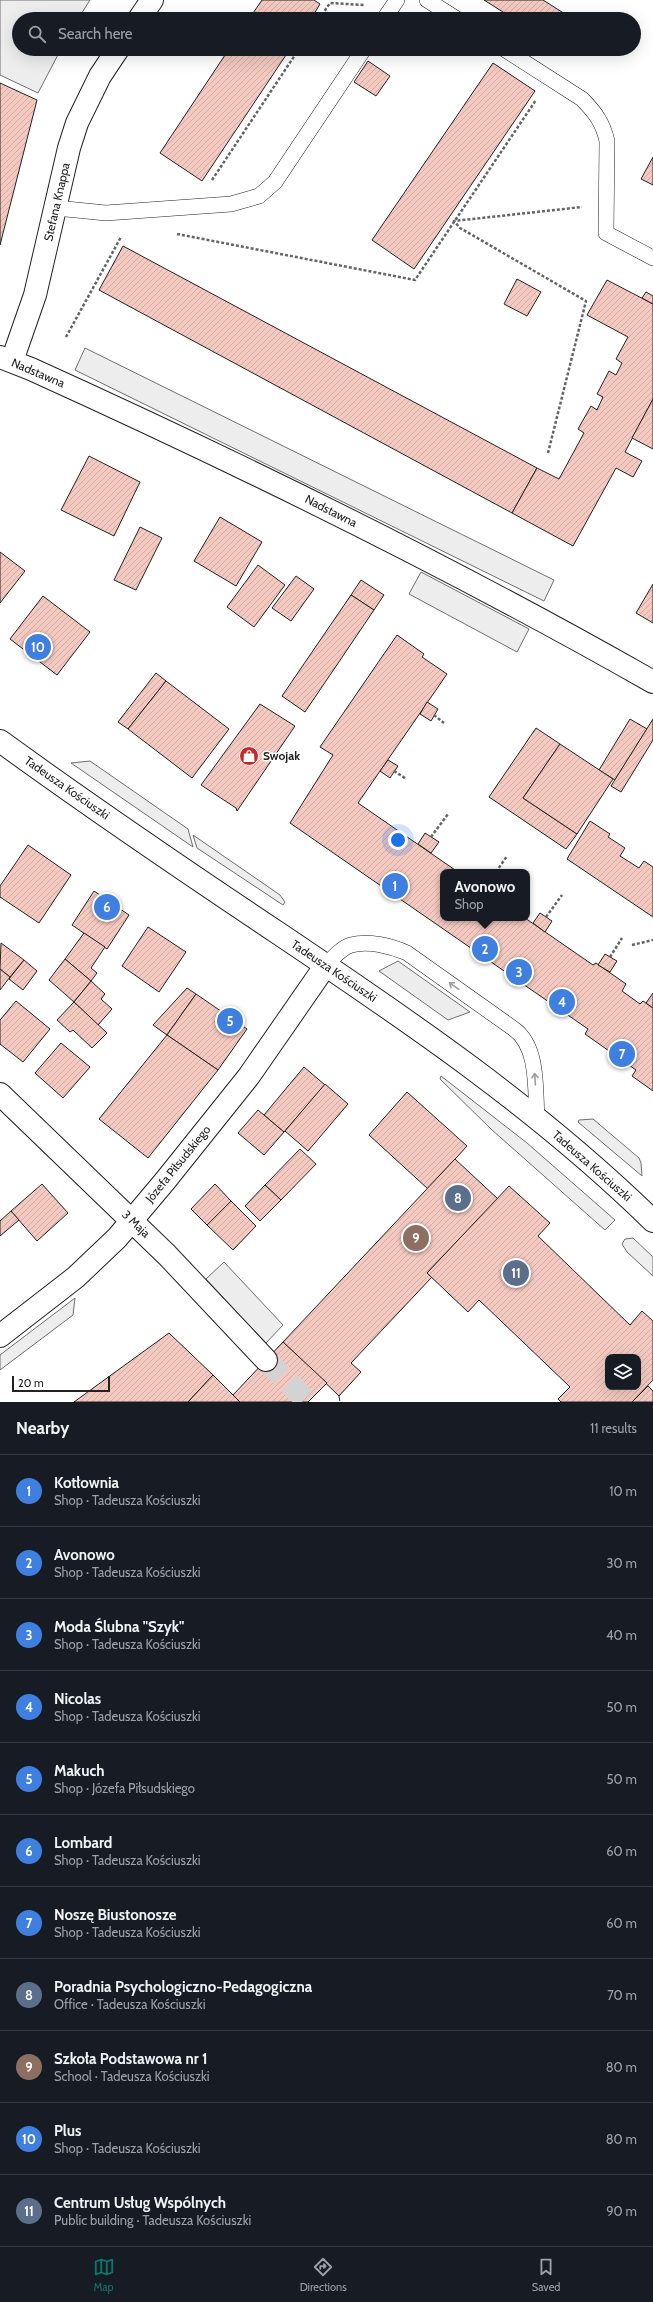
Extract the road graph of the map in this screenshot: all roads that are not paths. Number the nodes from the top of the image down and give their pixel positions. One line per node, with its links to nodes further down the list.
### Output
1 (152, 0): 3 (street)
2 (427, 0): 4 (lane)
3 (144, 12)
4 (446, 12)
5 (113, 56): 8 (street, Stefana Knappa)
6 (359, 56): 8 (lane)
7 (515, 56): 9 (lane)
8 (56, 208): 10 (street, Stefana Knappa)
9 (653, 258)
10 (6, 359): 11 (street, Nadstawna)
11 (653, 682)
12 (0, 741): 13 (street, Tadeusza Kościuszki)
13 (326, 965): 15 (street, Tadeusza Kościuszki); 15 (lane, one-way to 13); 16 (street, Józefa Piłsudskiego)
14 (0, 1094): 16 (street, 3 Maja)
15 (537, 1118): 17 (street, Tadeusza Kościuszki)
16 (132, 1220): 18 (street, Józefa Piłsudskiego); 19 (street, 3 Maja)
17 (653, 1221)
18 (0, 1336)
19 (266, 1360)

